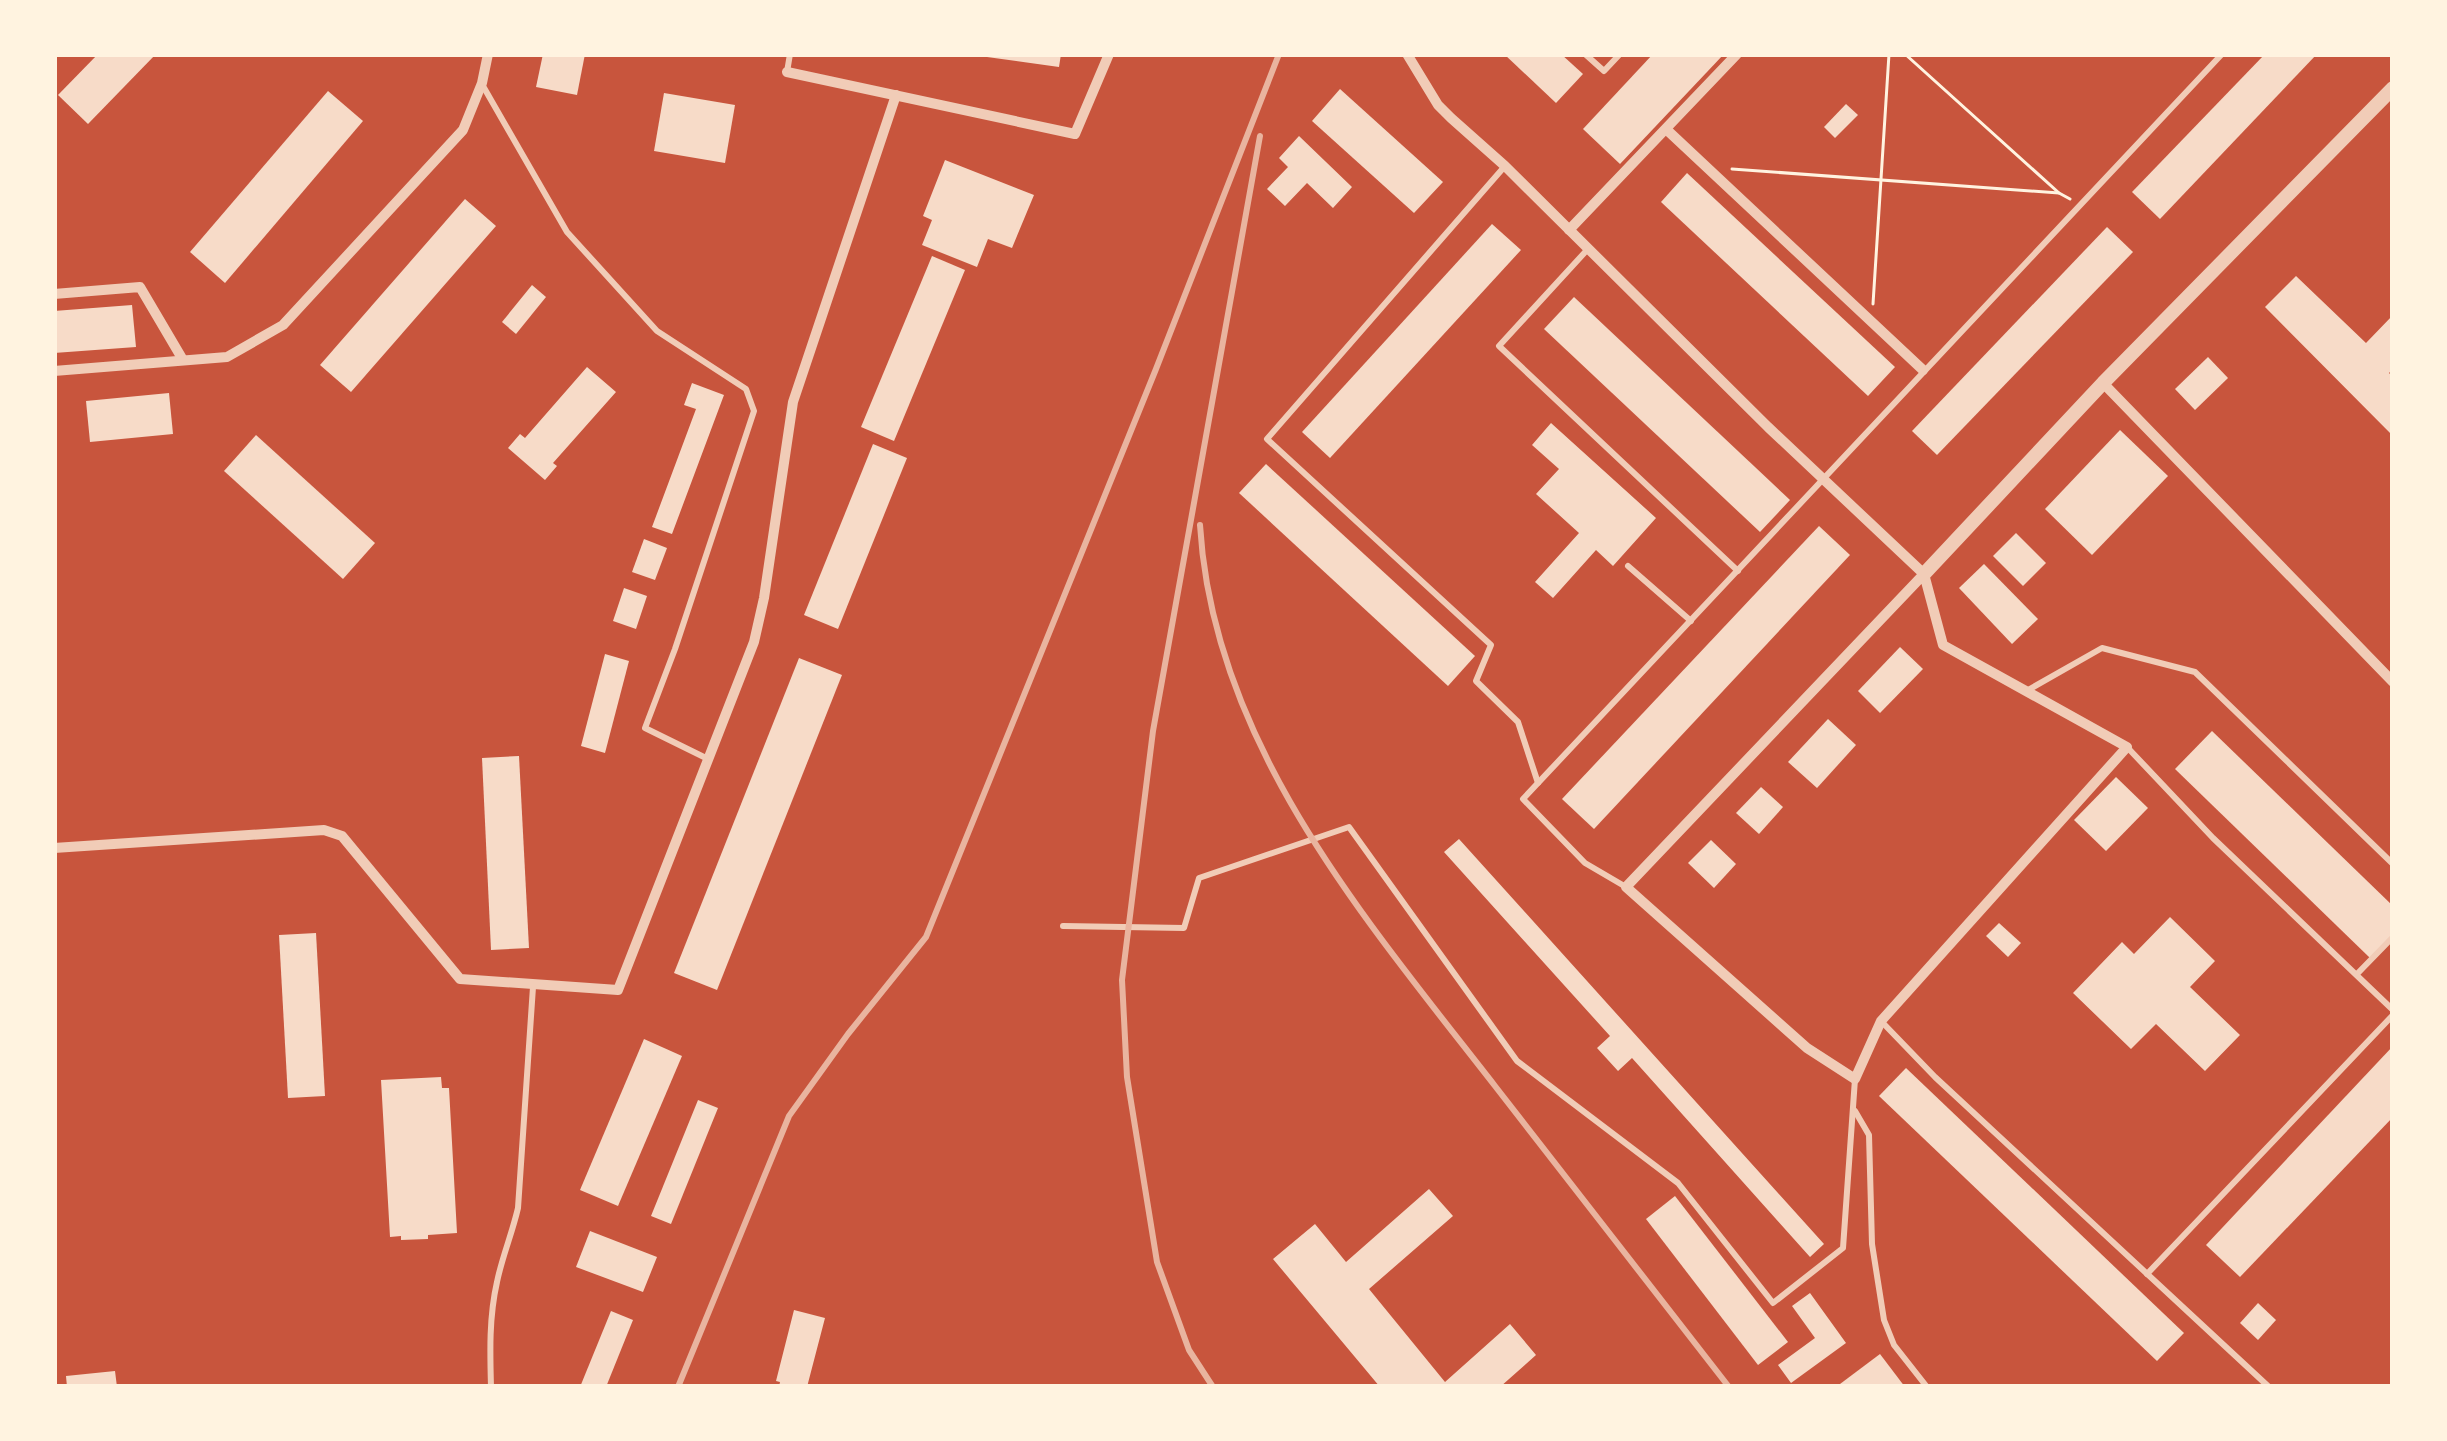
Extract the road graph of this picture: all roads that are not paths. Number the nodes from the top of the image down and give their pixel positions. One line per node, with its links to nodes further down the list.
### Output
1 (488, 54): 10 (street)
2 (790, 54): 9 (lane)
3 (1109, 54): 12 (street)
4 (1407, 54): 14 (street)
5 (1586, 54): 6 (lane)
6 (1620, 54)
7 (1737, 54): 13 (street)
8 (2222, 54): 19 (lane)
9 (787, 72): 12 (street)
10 (482, 82): 18 (street); 30 (lane)
11 (2393, 88): 21 (street)
12 (896, 95): 30 (street)
13 (1667, 130): 15 (street); 19 (street)
14 (1505, 166): 15 (street); 31 (lane)
15 (1570, 230): 16 (street)
16 (1589, 248): 22 (street); 24 (lane)
17 (54, 294): 18 (street)
18 (183, 360): 20 (street)
19 (1923, 370): 22 (lane)
20 (54, 371)
21 (2103, 382): 25 (street); 27 (street)
22 (1822, 479): 24 (lane); 25 (street)
23 (1628, 566): 26 (lane)
24 (1738, 571): 26 (lane)
25 (1924, 574): 28 (street); 34 (street)
26 (1691, 621): 31 (lane)
27 (2393, 682)
28 (2028, 689): 29 (street); 33 (lane)
29 (2127, 747): 37 (lane); 40 (street)
30 (708, 759): 38 (street)
31 (1538, 783): 34 (lane)
32 (54, 848): 38 (street)
33 (2393, 864)
34 (1626, 887): 41 (street)
35 (1063, 926): 42 (lane)
36 (2393, 937): 37 (lane)
37 (2357, 974): 39 (lane)
38 (533, 985): 44 (lane)
39 (2393, 1012): 43 (lane)
40 (1881, 1021): 41 (street); 43 (lane)
41 (1855, 1079): 42 (lane)
42 (1853, 1108): 45 (lane)
43 (2147, 1274): 46 (lane)
44 (491, 1387)
45 (1927, 1387)
46 (2269, 1387)

